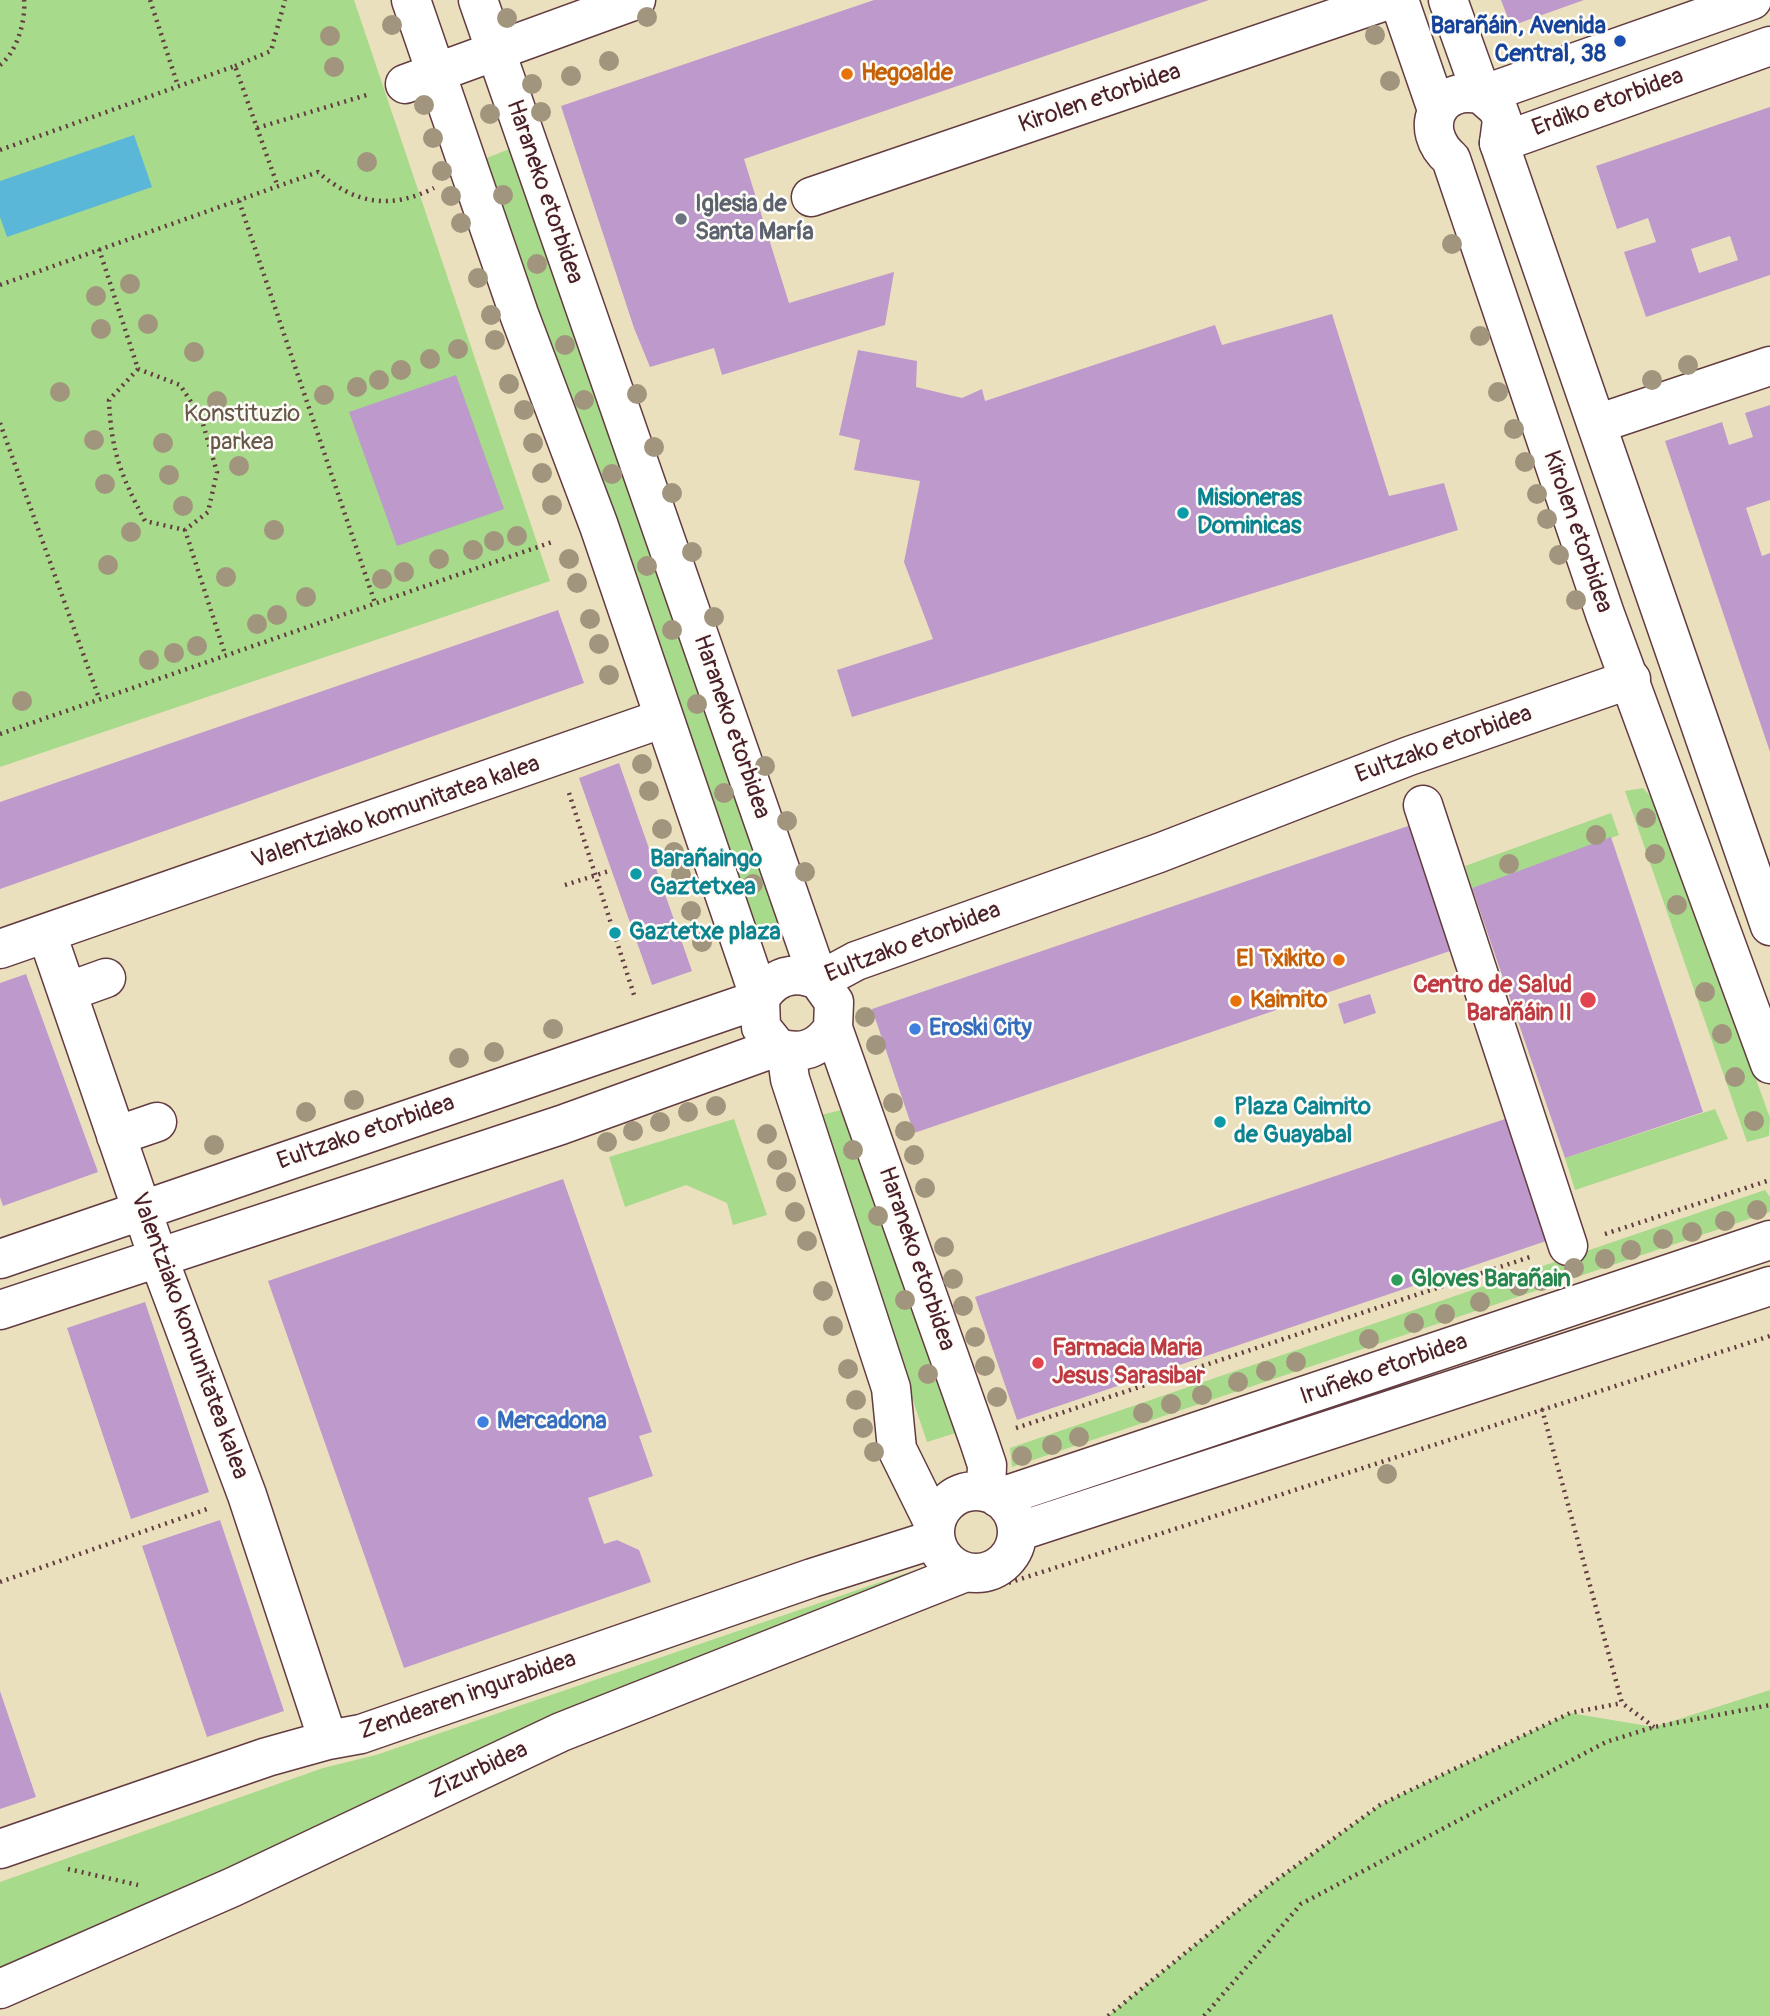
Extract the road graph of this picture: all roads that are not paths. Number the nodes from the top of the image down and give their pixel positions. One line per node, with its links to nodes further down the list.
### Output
1 (411, 0): 10 (street)
2 (478, 0): 9 (street, Haraneko etorbidea)
3 (636, 0): 9 (street)
4 (1388, 0): 15 (street, Kirolen etorbidea)
5 (1399, 0): 12 (street, Kirolen etorbidea)
6 (1448, 0): 11 (street)
7 (1752, 0): 11 (street, Erdiko etorbidea)
8 (1770, 46): 13 (street, Erdiko etorbidea)
9 (495, 51): 10 (street); 25 (street, Haraneko etorbidea)
10 (420, 78): 19 (street)
11 (1482, 95): 12 (street, Erdiko etorbidea); 13 (street)
12 (1437, 110): 14 (street, Kirolen etorbidea)
13 (1499, 142): 14 (street, Erdiko etorbidea); 17 (street)
14 (1451, 159): 18 (street, Kirolen etorbidea)
15 (811, 197)
16 (1770, 366): 17 (street)
17 (1597, 424): 21 (street)
18 (1631, 679): 25 (street, Eultzako etorbidea); 30 (street, Kirolen etorbidea)
19 (664, 718): 22 (street, Valentziako komunitatea kalea); 27 (street)
20 (1423, 805): 35 (street)
21 (1770, 926)
22 (47, 934): 23 (street, Valentziako komunitatea kalea); 26 (street, Valentziako komunitatea kalea)
23 (0, 949)
24 (106, 978): 26 (street)
25 (819, 981): 27 (street, Eultzako etorbidea); 28 (street, Haraneko etorbidea)
26 (67, 992): 32 (street, Valentziako komunitatea kalea)
27 (761, 999): 29 (street); 33 (street, Eultzako etorbidea)
28 (833, 1028): 29 (street); 40 (street, Haraneko etorbidea)
29 (782, 1048): 36 (street); 42 (street)
30 (1770, 1064)
31 (157, 1122): 32 (street)
32 (116, 1136): 33 (street, Valentziako komunitatea kalea)
33 (142, 1209): 36 (street, Valentziako komunitatea kalea); 37 (street, Eultzako etorbidea)
34 (1770, 1240): 40 (street, Iruñeko etorbidea)
35 (1568, 1246)
36 (158, 1257): 39 (street); 44 (street, Valentziako komunitatea kalea)
37 (0, 1259)
38 (1770, 1286): 41 (street, Iruñeko etorbidea)
39 (0, 1310)
40 (992, 1495): 41 (street); 42 (street)
41 (1017, 1532): 43 (street)
42 (935, 1533): 43 (street); 44 (street, Zendearen ingurabidea)
43 (955, 1576): 46 (street, Zizurbidea)
44 (328, 1740): 45 (street, Zendearen ingurabidea)
45 (0, 1849)
46 (0, 1989)

